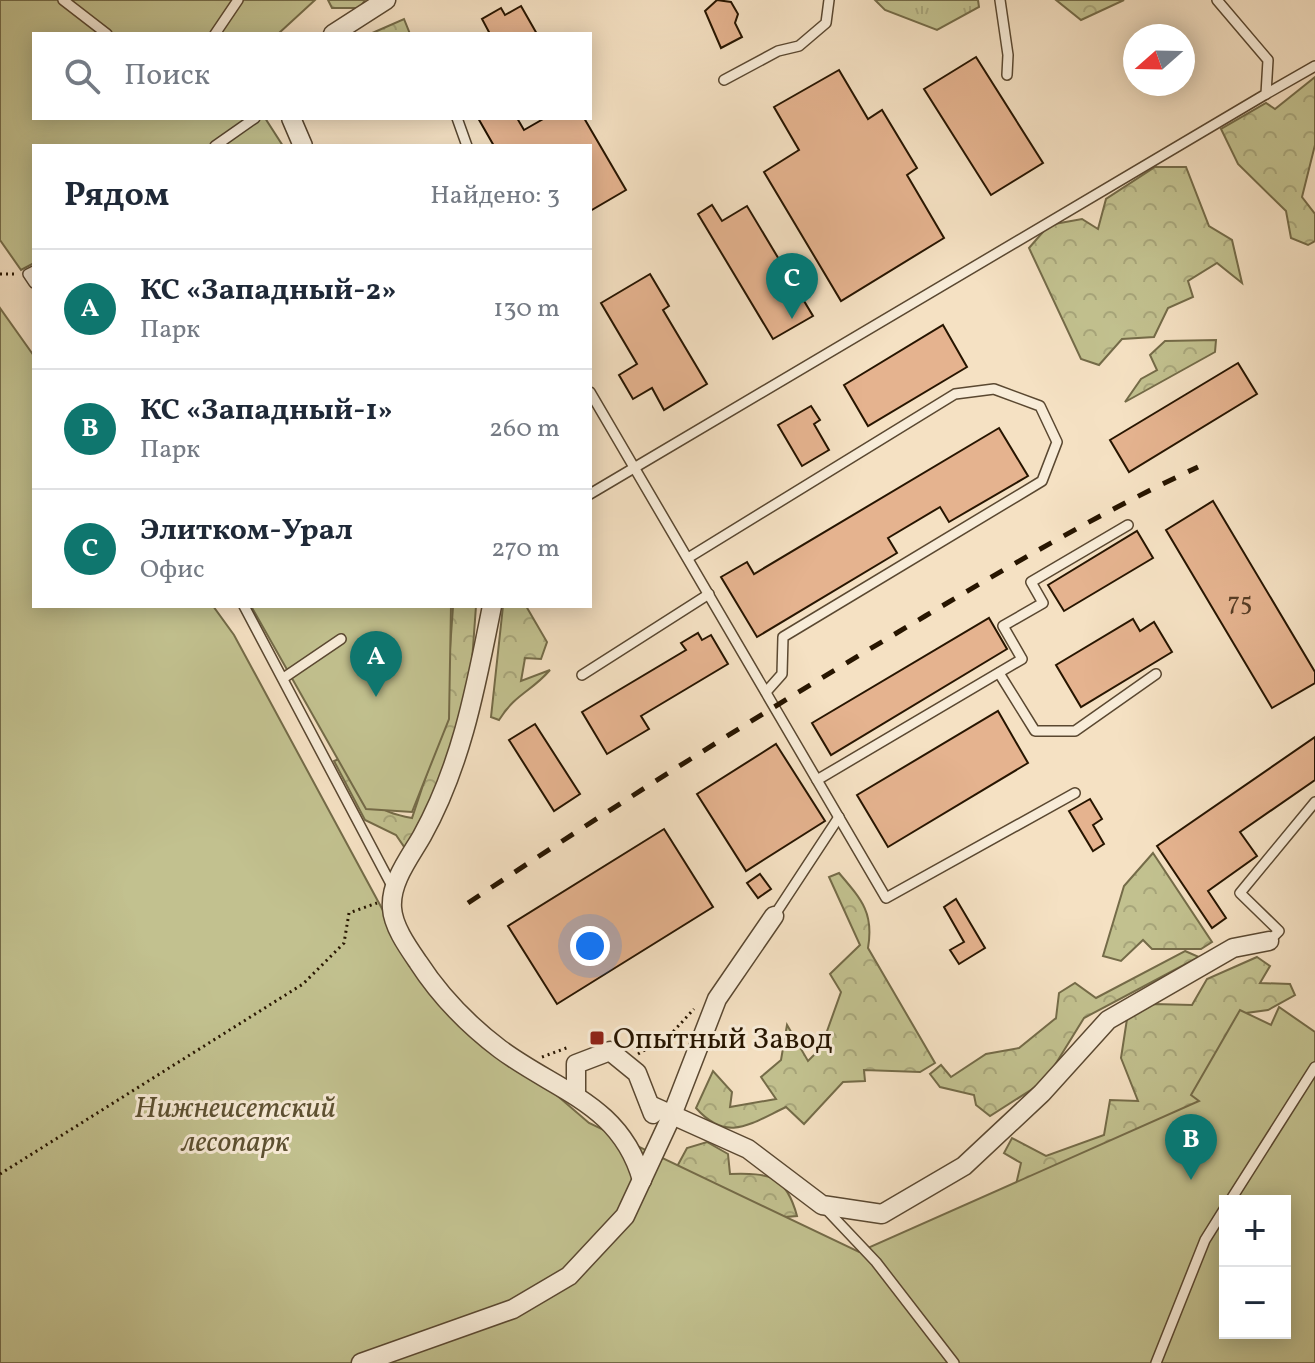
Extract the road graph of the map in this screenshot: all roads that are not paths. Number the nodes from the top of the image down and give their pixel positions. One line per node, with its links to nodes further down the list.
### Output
1 (63, 0): 7 (lane)
2 (238, 0): 8 (lane)
3 (386, 0): 9 (street)
4 (829, 0): 12 (lane)
5 (1000, 0): 11 (lane)
6 (1217, 0): 13 (lane)
7 (104, 32)
8 (216, 32)
9 (336, 32)
10 (1315, 66): 13 (lane)
11 (1007, 75)
12 (724, 80)
13 (1266, 94): 21 (lane)
14 (252, 120): 17 (lane)
15 (292, 120): 18 (street)
16 (458, 120): 19 (lane)
17 (218, 144)
18 (302, 144)
19 (466, 144)
20 (592, 395): 21 (lane)
21 (634, 467): 22 (lane); 24 (lane)
22 (592, 493)
23 (1128, 525): 29 (lane)
24 (688, 558): 25 (lane); 33 (lane)
25 (709, 594): 31 (lane); 33 (lane)
26 (245, 608): 32 (lane)
27 (492, 608): 38 (street)
28 (341, 639): 32 (lane)
29 (999, 673): 30 (lane); 34 (lane)
30 (1156, 674)
31 (582, 675)
32 (285, 677): 38 (lane)
33 (766, 692): 34 (lane)
34 (817, 780): 37 (lane)
35 (1075, 793): 37 (lane)
36 (1315, 802): 40 (lane)
37 (839, 817): 39 (lane)
38 (393, 892): 42 (street)
39 (774, 916): 44 (street)
40 (1269, 941): 48 (street)
41 (1315, 1067): 47 (lane)
42 (576, 1095): 43 (street); 46 (street)
43 (650, 1105): 44 (street); 45 (street)
44 (672, 1115): 45 (street); 48 (street)
45 (661, 1139): 46 (street)
46 (642, 1180): 50 (street)
47 (1234, 1195)
48 (822, 1205): 51 (lane)
49 (1219, 1218): 52 (lane)
50 (361, 1363)
51 (954, 1363)
52 (1156, 1363)

